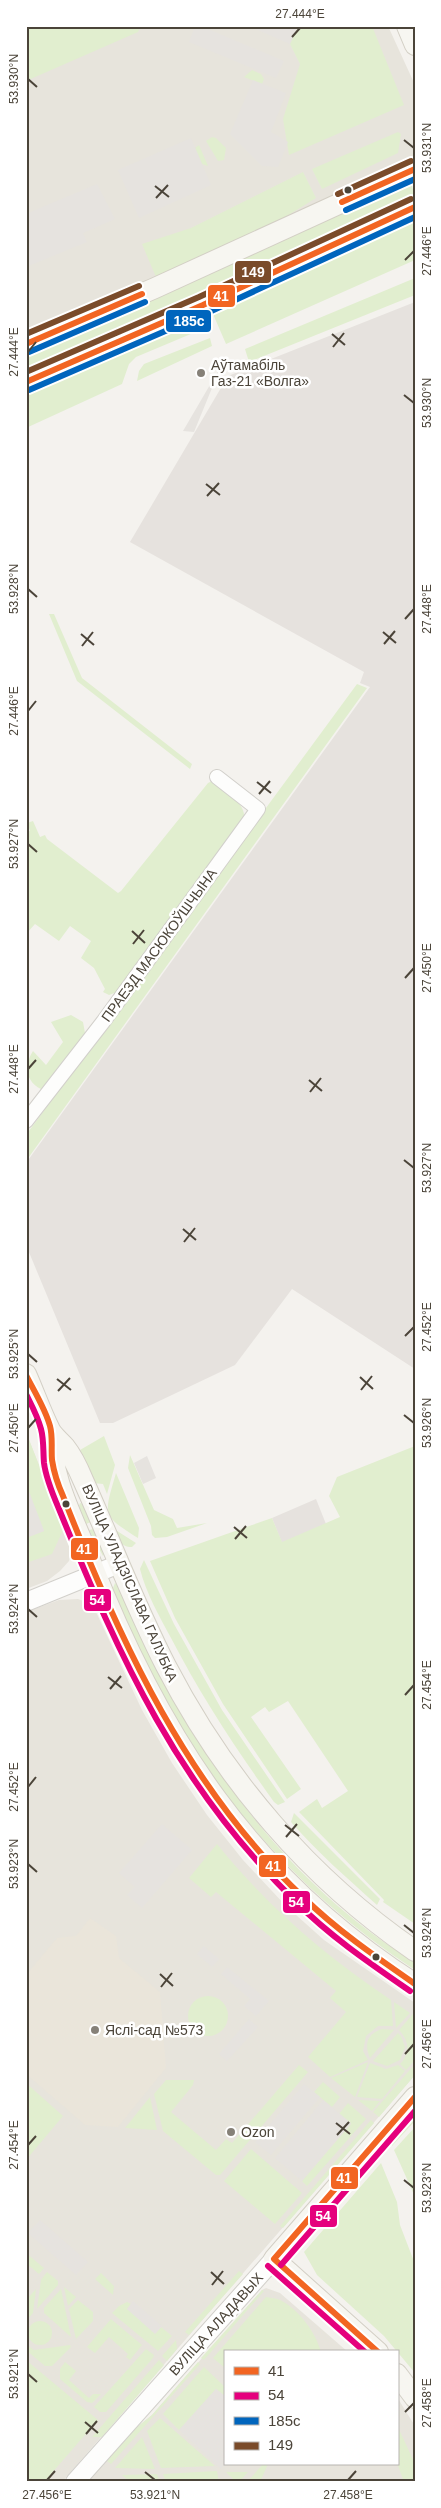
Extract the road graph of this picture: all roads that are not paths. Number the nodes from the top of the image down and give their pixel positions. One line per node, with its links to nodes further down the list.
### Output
1 (407, 26): 2 (main road)
2 (415, 45)
3 (415, 169): 5 (main road)
4 (415, 207): 6 (main road)
5 (26, 344)
6 (26, 382)
7 (217, 776): 8 (street, ПРАЕЗД МАСЮКОЎШЧЫНА)
8 (26, 1121)
9 (26, 1374): 10 (main road, ВУЛІЦА УЛАДЗІСЛАВА ГАЛУБКА)
10 (51, 1432): 11 (main road, ВУЛІЦА УЛАДЗІСЛАВА ГАЛУБКА); 12 (main road, ВУЛІЦА УЛАДЗІСЛАВА ГАЛУБКА)
11 (119, 1564): 12 (street); 14 (main road, ВУЛІЦА УЛАДЗІСЛАВА ГАЛУБКА)
12 (96, 1574): 13 (street); 15 (main road, ВУЛІЦА УЛАДЗІСЛАВА ГАЛУБКА)
13 (26, 1602)
14 (415, 1950)
15 (415, 1984)
16 (415, 2097): 17 (main road, ВУЛІЦА АЛАДАВЫХ)
17 (274, 2259): 18 (main road); 21 (street, ВУЛІЦА АЛАДАВЫХ)
18 (376, 2350)
19 (398, 2375): 20 (main road)
20 (415, 2398)
21 (74, 2482)

